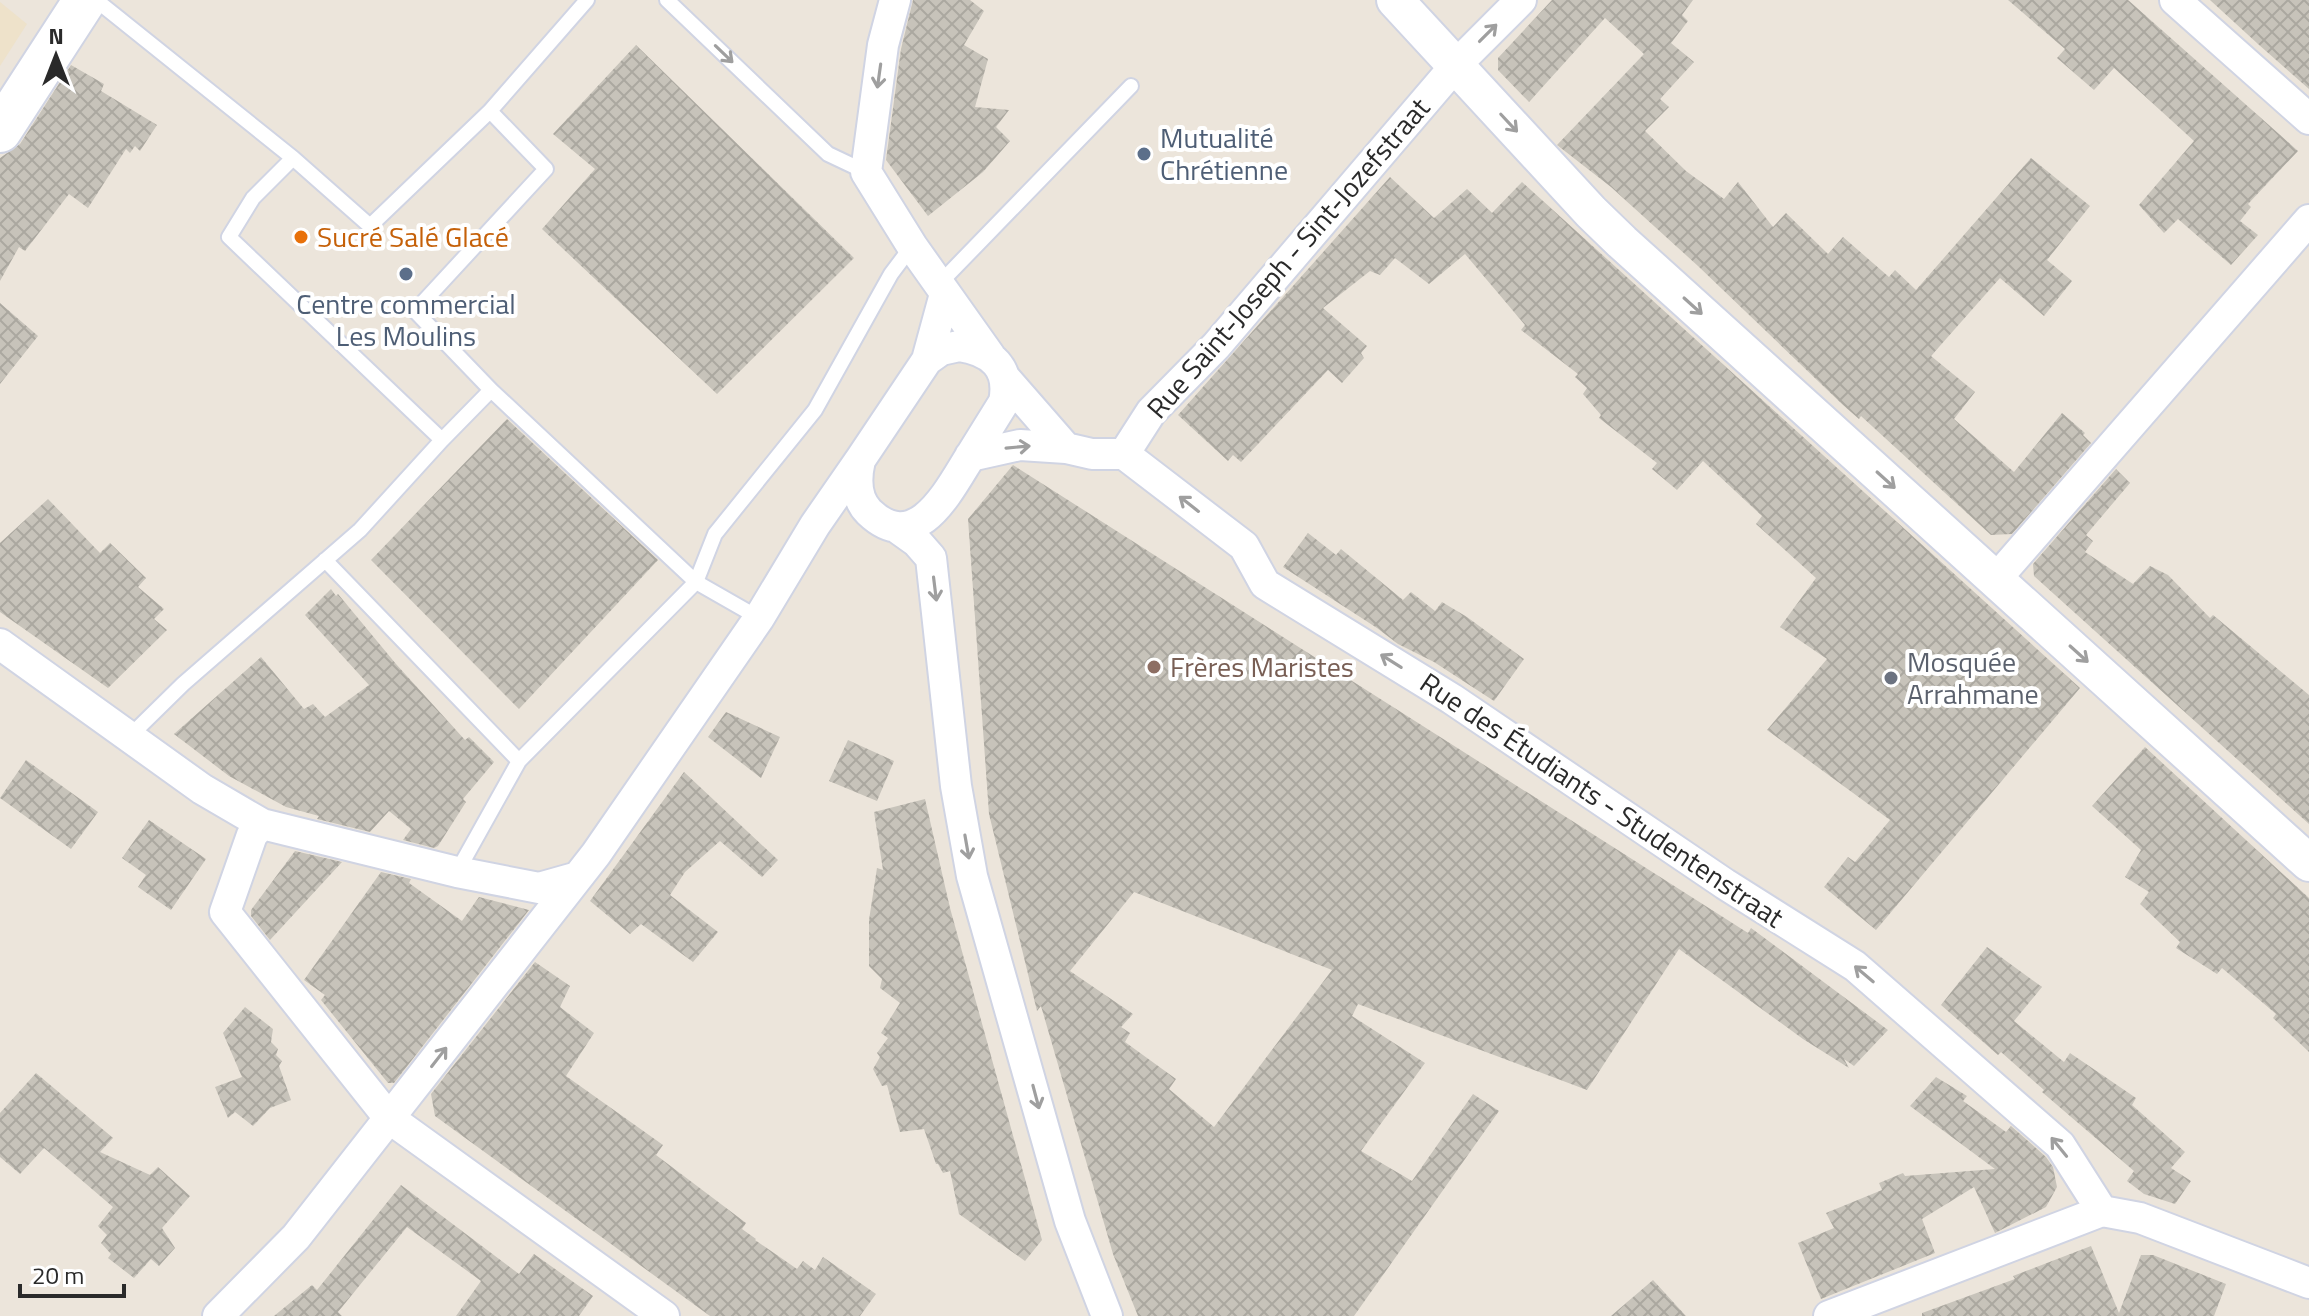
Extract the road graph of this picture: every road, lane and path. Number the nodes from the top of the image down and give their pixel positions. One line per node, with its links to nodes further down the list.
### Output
1 (85, 0): 13 (main road)
2 (96, 0): 14 (lane)
3 (587, 0): 11 (lane)
4 (667, 0): 15 (lane, one-way to 15)
5 (895, 0): 15 (street, one-way to 15)
6 (1395, 0): 9 (street)
7 (1521, 0): 9 (street, Rue Saint-Joseph - Sint-Jozefstraat, one-way to 7)
8 (2175, 0): 12 (street)
9 (1456, 65): 23 (street, Rue Saint-Joseph - Sint-Jozefstraat); 30 (street, one-way to 30)
10 (1131, 86): 17 (lane)
11 (490, 111): 14 (lane); 20 (lane)
12 (2309, 119)
13 (0, 131)
14 (293, 158): 21 (lane)
15 (866, 172): 17 (street)
16 (2309, 220): 30 (street)
17 (931, 273): 18 (street); 19 (street); 31 (lane)
18 (927, 360): 19 (street); 25 (street)
19 (997, 366): 22 (street); 24 (street)
20 (491, 390): 21 (lane); 31 (lane)
21 (442, 440): 29 (lane)
22 (1066, 448): 23 (street); 24 (street, one-way to 22)
23 (1124, 454): 41 (street, Rue des Étudiants - Studentenstraat, one-way to 23)
24 (970, 456): 28 (street)
25 (860, 460): 26 (street); 27 (street)
26 (866, 509): 27 (street); 28 (street)
27 (815, 525): 32 (street)
28 (896, 527): 45 (street, one-way to 45)
29 (325, 560): 34 (lane); 35 (lane)
30 (1996, 579): 37 (street, one-way to 37)
31 (696, 582): 32 (lane); 35 (lane)
32 (759, 618): 39 (street)
33 (0, 644): 34 (street)
34 (130, 736): 36 (street)
35 (519, 761): 38 (lane)
36 (262, 824): 38 (street); 40 (street)
37 (2309, 863)
38 (457, 872): 39 (street)
39 (578, 877): 40 (street, one-way to 39)
40 (389, 1118): 43 (street); 44 (street)
41 (2102, 1211): 42 (street); 46 (street)
42 (2309, 1283)
43 (218, 1316)
44 (664, 1316)
45 (1107, 1316)
46 (1829, 1316)

